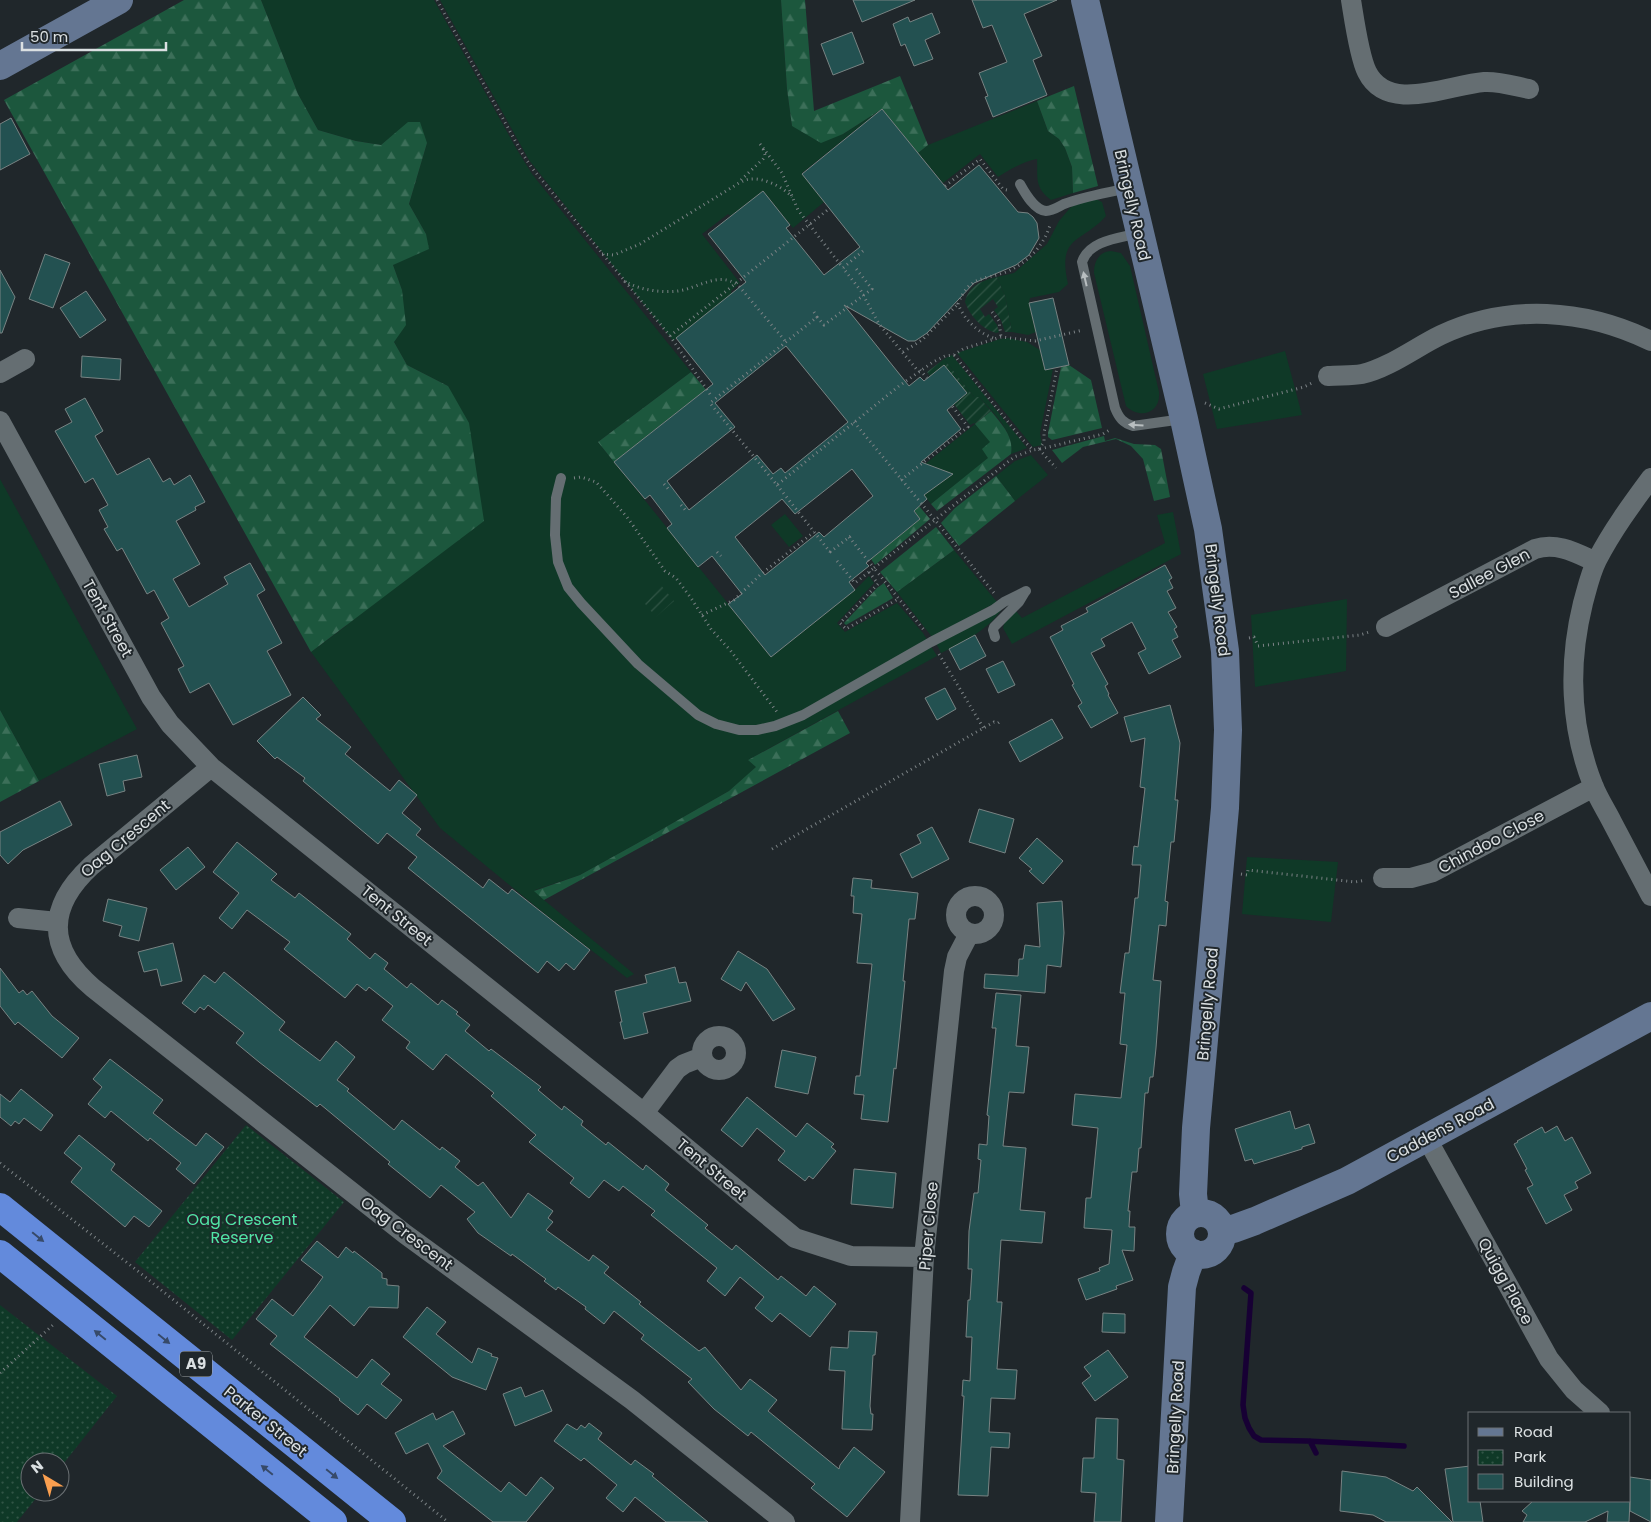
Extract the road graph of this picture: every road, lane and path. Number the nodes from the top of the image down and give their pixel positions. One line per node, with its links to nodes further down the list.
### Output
1 (119, 0): 5 (main road)
2 (437, 0): 17 (path)
3 (1085, 0): 10 (main road, Bringelly Road)
4 (1352, 0): 6 (street)
5 (0, 66)
6 (1529, 89)
7 (739, 182): 11 (path); 11 (path); 17 (path)
8 (1020, 184): 9 (path); 13 (lane)
9 (945, 186)
10 (1129, 187): 13 (lane); 15 (main road, Bringelly Road)
11 (792, 197): 14 (path)
12 (830, 208): 14 (path)
13 (1046, 211): 23 (path)
14 (808, 225): 19 (path); 21 (path)
15 (1140, 233): 43 (main road, Bringelly Road); 43 (lane, one-way to 15)
16 (864, 250): 19 (path)
17 (602, 254): 20 (path)
18 (854, 266): 22 (path)
19 (843, 268): 22 (path)
20 (622, 279): 21 (path); 28 (path)
21 (737, 284): 28 (path); 32 (path)
22 (864, 296): 26 (path); 33 (path)
23 (958, 304): 30 (path); 33 (path)
24 (814, 312): 26 (path)
25 (992, 312): 29 (path)
26 (817, 317): 32 (path)
27 (1083, 330): 29 (path)
28 (670, 336): 41 (path)
29 (1002, 337): 30 (path)
30 (994, 338): 34 (path)
31 (1651, 341): 39 (street)
32 (786, 342): 54 (path)
33 (903, 352): 37 (path)
34 (954, 355): 37 (path); 48 (path)
35 (25, 359): 38 (street)
36 (1057, 368): 47 (path)
37 (919, 370): 40 (path); 45 (path)
38 (0, 373)
39 (1328, 376): 43 (path)
40 (927, 378)
41 (712, 397)
42 (952, 406): 52 (path)
43 (1194, 411): 89 (main road, Bringelly Road)
44 (0, 422): 74 (street, Tent Street)
45 (854, 422): 52 (path); 54 (path)
46 (1111, 429): 47 (path)
47 (1039, 449): 48 (path); 49 (path)
48 (1033, 450): 58 (path)
49 (1056, 468)
50 (561, 478): 68 (path); 73 (lane)
51 (1651, 478): 63 (street)
52 (901, 480): 58 (path)
53 (664, 484): 55 (path)
54 (777, 485): 59 (path)
55 (670, 491)
56 (681, 505): 57 (path)
57 (687, 512)
58 (935, 520): 64 (path); 67 (path)
59 (814, 532): 64 (path); 68 (path)
60 (718, 552): 61 (path)
61 (721, 556)
62 (837, 561): 65 (path)
63 (1596, 562): 69 (street, Sallee Glen); 75 (street)
64 (874, 568): 65 (path)
65 (869, 572): 66 (path)
66 (898, 598)
67 (1002, 603): 70 (lane); 73 (lane)
68 (702, 615): 73 (path)
69 (1386, 627): 71 (path)
70 (995, 637)
71 (1249, 638)
72 (1002, 720): 76 (path)
73 (785, 723)
74 (211, 767): 81 (street, Oag Crescent); 85 (street, Tent Street)
75 (1594, 787): 78 (street, Chindoo Close); 79 (street)
76 (772, 849)
77 (1240, 874): 78 (path)
78 (1384, 878)
79 (1651, 896)
80 (18, 918): 81 (street)
81 (57, 922): 100 (street, Oag Crescent)
82 (969, 934): 93 (street, Piper Close)
83 (1651, 1016): 86 (main road, Caddens Road)
84 (702, 1057): 85 (street)
85 (644, 1113): 93 (street, Tent Street)
86 (1426, 1137): 90 (main road, Caddens Road); 96 (street, Quigg Place)
87 (0, 1162): 99 (path)
88 (0, 1207): 98 (highway, Parker Street / A9, one-way to 98)
89 (1195, 1213): 90 (main road); 91 (main road)
90 (1222, 1230): 91 (main road)
91 (1193, 1253): 102 (main road, Bringelly Road)
92 (0, 1254): 94 (highway, A9)
93 (924, 1257): 101 (street, Piper Close)
94 (67, 1309): 95 (path); 97 (highway, A9, one-way to 94)
95 (0, 1373)
96 (1599, 1412)
97 (333, 1522)
98 (392, 1522)
99 (448, 1522)
100 (785, 1522)
101 (910, 1522)
102 (1169, 1522)

